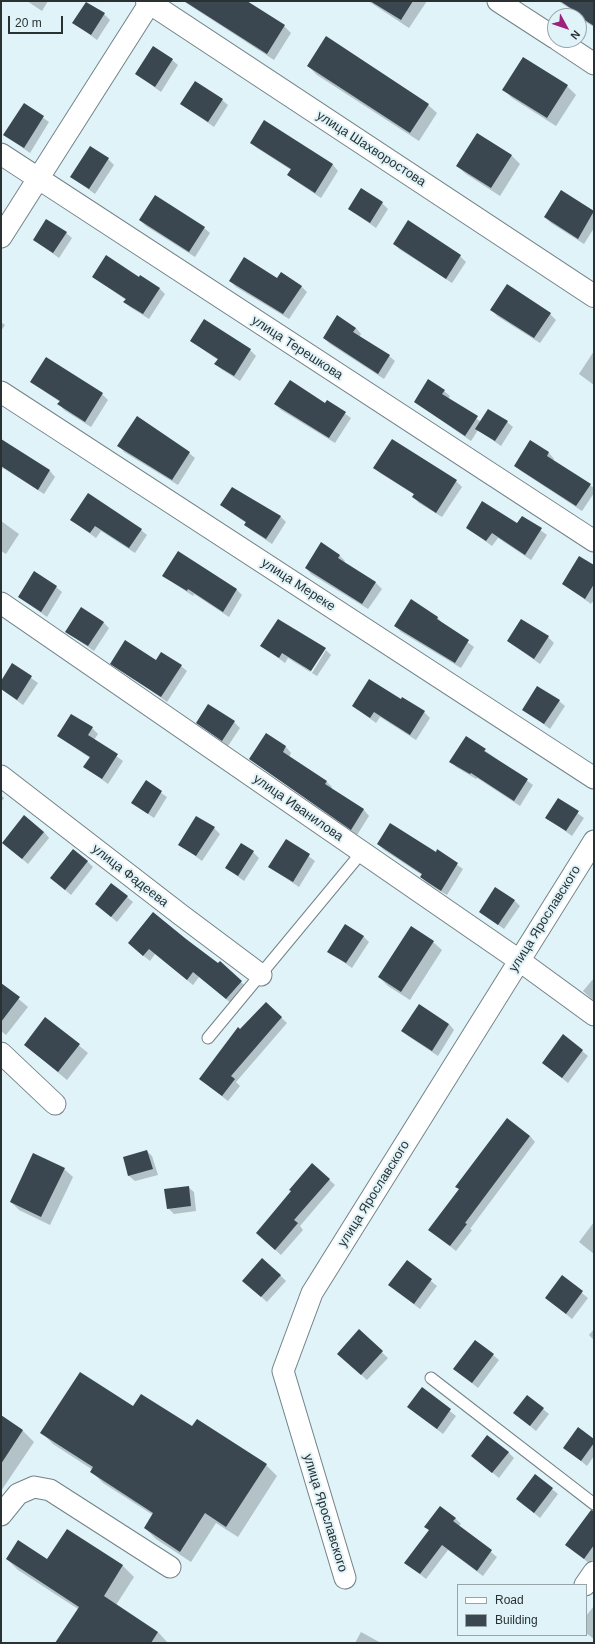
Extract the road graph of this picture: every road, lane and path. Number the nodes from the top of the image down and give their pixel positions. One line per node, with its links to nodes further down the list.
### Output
1 (498, 1): 3 (street)
2 (149, 2): 7 (street); 9 (street, улица Шахворостова)
3 (547, 33)
4 (570, 48): 5 (street)
5 (594, 64)
6 (1, 154): 7 (street, улица Терешкова)
7 (39, 179): 8 (street); 11 (street, улица Терешкова)
8 (1, 237)
9 (594, 296)
10 (1, 392): 14 (street, улица Мереке)
11 (594, 541)
12 (1, 603): 16 (street, улица Иванилова)
13 (1, 776): 18 (street, улица Фадеева)
14 (594, 778)
15 (594, 841): 17 (street, улица Ярославского)
16 (362, 852): 17 (street, улица Иванилова); 18 (lane)
17 (520, 961): 19 (street, улица Иванилова); 28 (street, улица Ярославского)
18 (261, 975): 20 (lane)
19 (594, 1015)
20 (208, 1038)
21 (1, 1053): 22 (street)
22 (55, 1104)
23 (431, 1378): 24 (lane)
24 (594, 1504)
25 (1, 1515): 26 (street)
26 (170, 1567)
27 (594, 1572): 29 (street)
28 (345, 1578)
29 (585, 1584)

